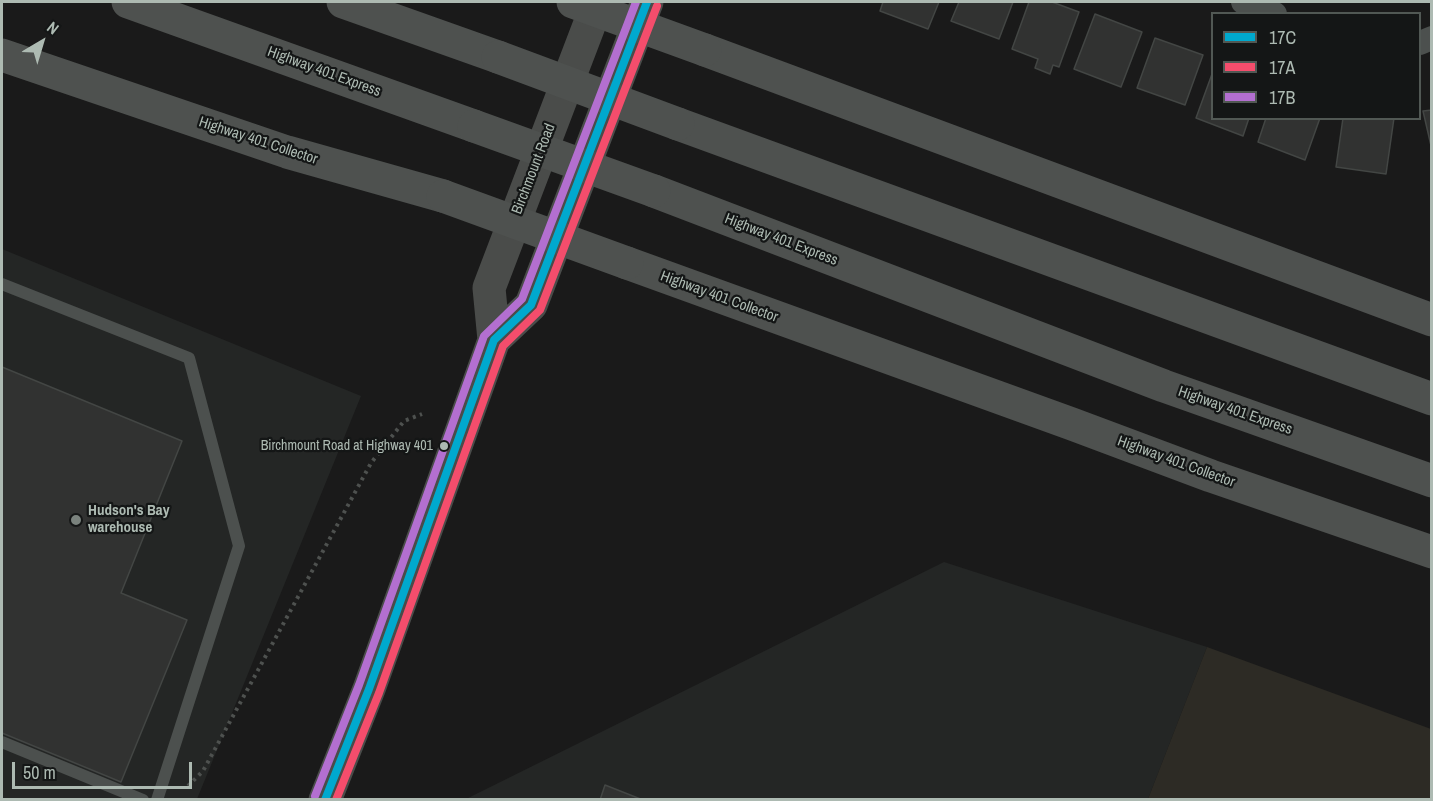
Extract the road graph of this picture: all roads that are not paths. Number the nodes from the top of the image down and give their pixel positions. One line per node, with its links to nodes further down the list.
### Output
1 (128, 2): 16 (highway, Highway 401 Express, bridge)
2 (343, 2): 15 (highway, bridge)
3 (573, 2): 13 (highway, bridge)
4 (598, 2): 14 (main road, Birchmount Road)
5 (647, 2): 14 (main road, Birchmount Road)
6 (1243, 2): 7 (street)
7 (1270, 12)
8 (2, 41): 11 (highway)
9 (2, 55): 11 (highway, Highway 401 Collector)
10 (2, 68): 11 (highway)
11 (287, 152): 17 (highway, Highway 401 Collector, bridge)
12 (2, 284): 22 (lane)
13 (1431, 320)
14 (494, 340): 23 (main road, Birchmount Road)
15 (1423, 396)
16 (1431, 481)
17 (1243, 487): 18 (highway, Highway 401 Collector); 19 (highway)
18 (1431, 552)
19 (1431, 567)
20 (2, 742): 21 (lane)
21 (143, 800)
22 (157, 800)
23 (326, 800)

